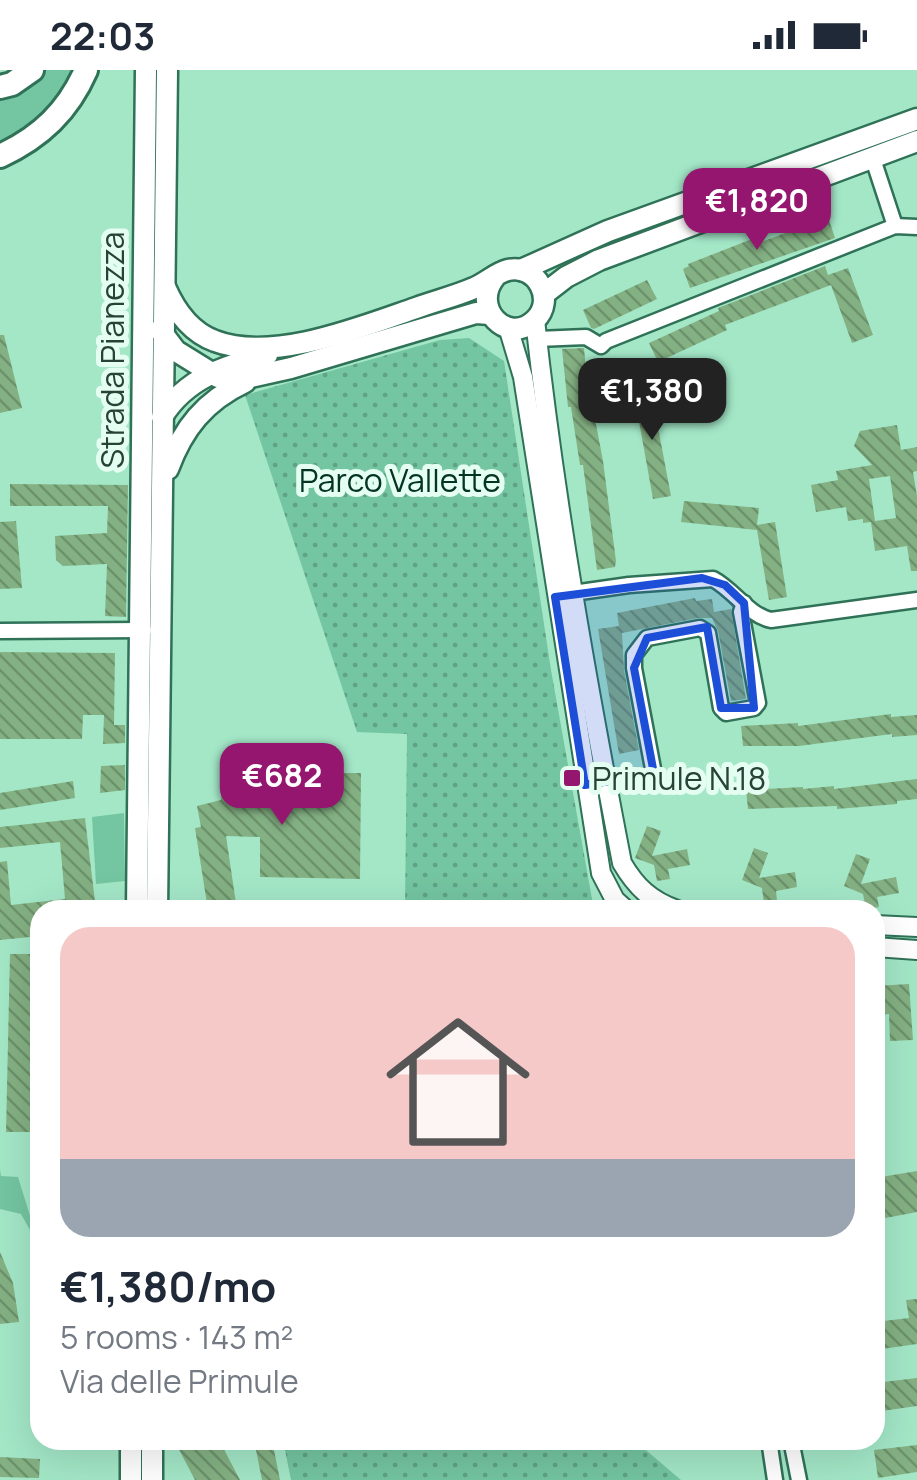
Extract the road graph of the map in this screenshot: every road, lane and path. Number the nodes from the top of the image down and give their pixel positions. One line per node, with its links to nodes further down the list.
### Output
1 (32, 70): 5 (main road)
2 (86, 70): 9 (main road)
3 (146, 70): 12 (main road, Strada Pianezza)
4 (167, 70): 15 (main road, Strada Pianezza)
5 (0, 88)
6 (917, 119): 8 (main road)
7 (917, 141): 8 (main road)
8 (868, 146): 10 (street); 13 (main road); 16 (main road)
9 (0, 156)
10 (895, 226): 11 (street); 18 (street)
11 (917, 227)
12 (142, 266): 19 (main road); 25 (main road, Strada Pianezza)
13 (521, 270): 14 (main road); 16 (main road)
14 (495, 277): 17 (main road); 20 (main road)
15 (162, 280): 19 (main road, Strada Pianezza); 20 (main road)
16 (544, 294): 18 (main road)
17 (499, 320): 18 (main road); 22 (main road); 26 (street)
18 (536, 329): 26 (street)
19 (162, 336): 21 (main road); 23 (main road, Strada Pianezza)
20 (292, 344): 21 (main road)
21 (210, 372): 22 (main road); 23 (main road)
22 (255, 378): 24 (main road)
23 (162, 416): 24 (main road, Strada Pianezza); 25 (main road)
24 (163, 480): 30 (main road, Strada Pianezza)
25 (141, 498): 30 (main road, Strada Pianezza)
26 (564, 595): 28 (street); 31 (street); 32 (street)
27 (917, 600): 28 (street)
28 (744, 603): 31 (street)
29 (0, 630): 30 (street)
30 (150, 630): 33 (main road, Strada Pianezza); 34 (main road, Strada Pianezza)
31 (606, 781): 32 (street); 36 (street)
32 (585, 785): 35 (street)
33 (138, 900)
34 (157, 900)
35 (614, 900)
36 (654, 900)
37 (885, 925): 38 (street)
38 (917, 927)
39 (885, 948): 40 (street)
40 (917, 950)
41 (131, 1450): 45 (main road)
42 (152, 1450): 46 (main road)
43 (770, 1450): 47 (street)
44 (794, 1450): 48 (street)
45 (131, 1480)
46 (152, 1480)
47 (775, 1480)
48 (799, 1480)

